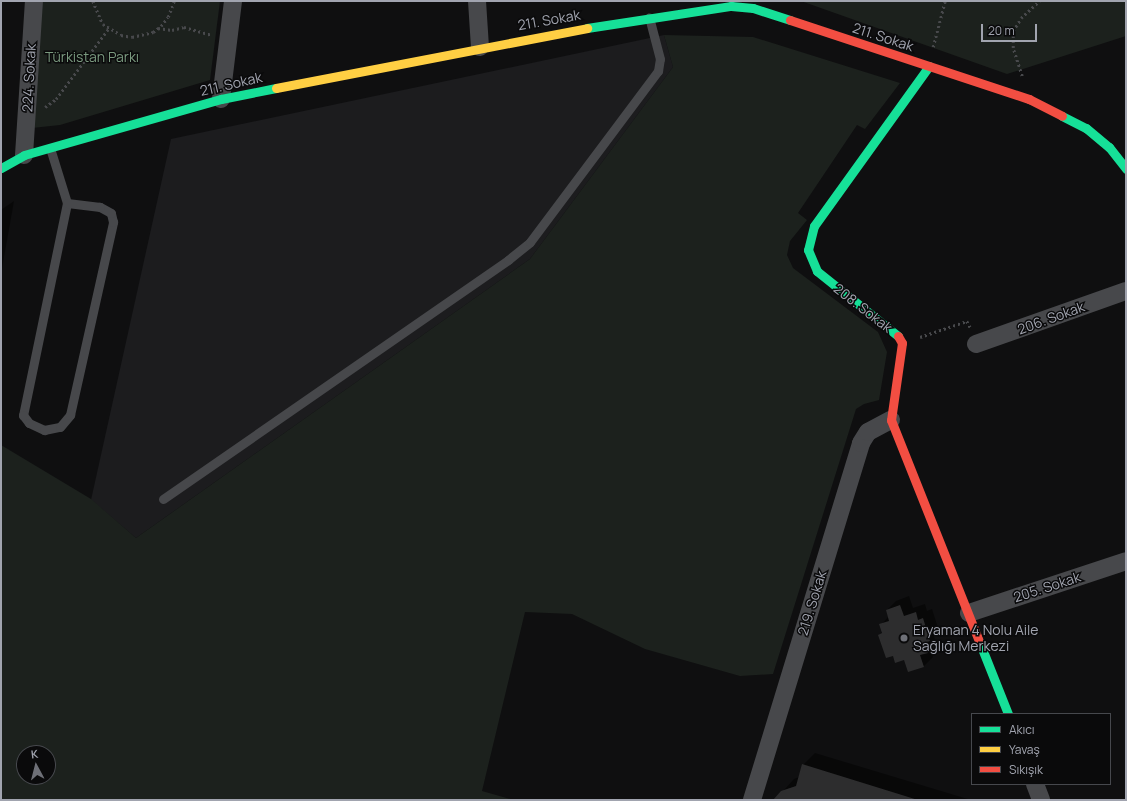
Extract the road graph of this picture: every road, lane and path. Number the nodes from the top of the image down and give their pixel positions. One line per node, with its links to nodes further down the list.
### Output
1 (34, 1): 17 (street, 224. Sokak)
2 (93, 1): 10 (path)
3 (174, 1): 11 (path)
4 (233, 1): 12 (street)
5 (477, 1): 13 (street)
6 (944, 1): 14 (path)
7 (1038, 1): 16 (path)
8 (753, 5): 9 (street, 211. Sokak); 14 (street, 211. Sokak)
9 (650, 17): 13 (street, 211. Sokak); 27 (lane)
10 (109, 28): 11 (path); 17 (path)
11 (158, 28): 12 (path)
12 (228, 40): 15 (street)
13 (480, 47): 15 (street, 211. Sokak)
14 (929, 66): 16 (street, 211. Sokak); 24 (street, 208. Sokak)
15 (221, 99): 18 (street, 211. Sokak)
16 (1029, 99): 21 (street, 211. Sokak)
17 (27, 120): 19 (street, 224. Sokak)
18 (50, 148): 19 (street, 211. Sokak); 22 (lane)
19 (24, 155): 20 (street, 211. Sokak)
20 (1, 168)
21 (1126, 169)
22 (67, 203): 22 (lane)
23 (1126, 291): 25 (street, 206. Sokak)
24 (902, 343): 25 (path); 26 (street, 208. Sokak)
25 (976, 344)
26 (891, 420): 29 (street); 32 (street, 219. Sokak)
27 (163, 499)
28 (1126, 560): 29 (street, 205. Sokak)
29 (969, 613): 30 (street)
30 (1008, 713)
31 (1035, 785): 33 (street)
32 (752, 800)
33 (1042, 800)

